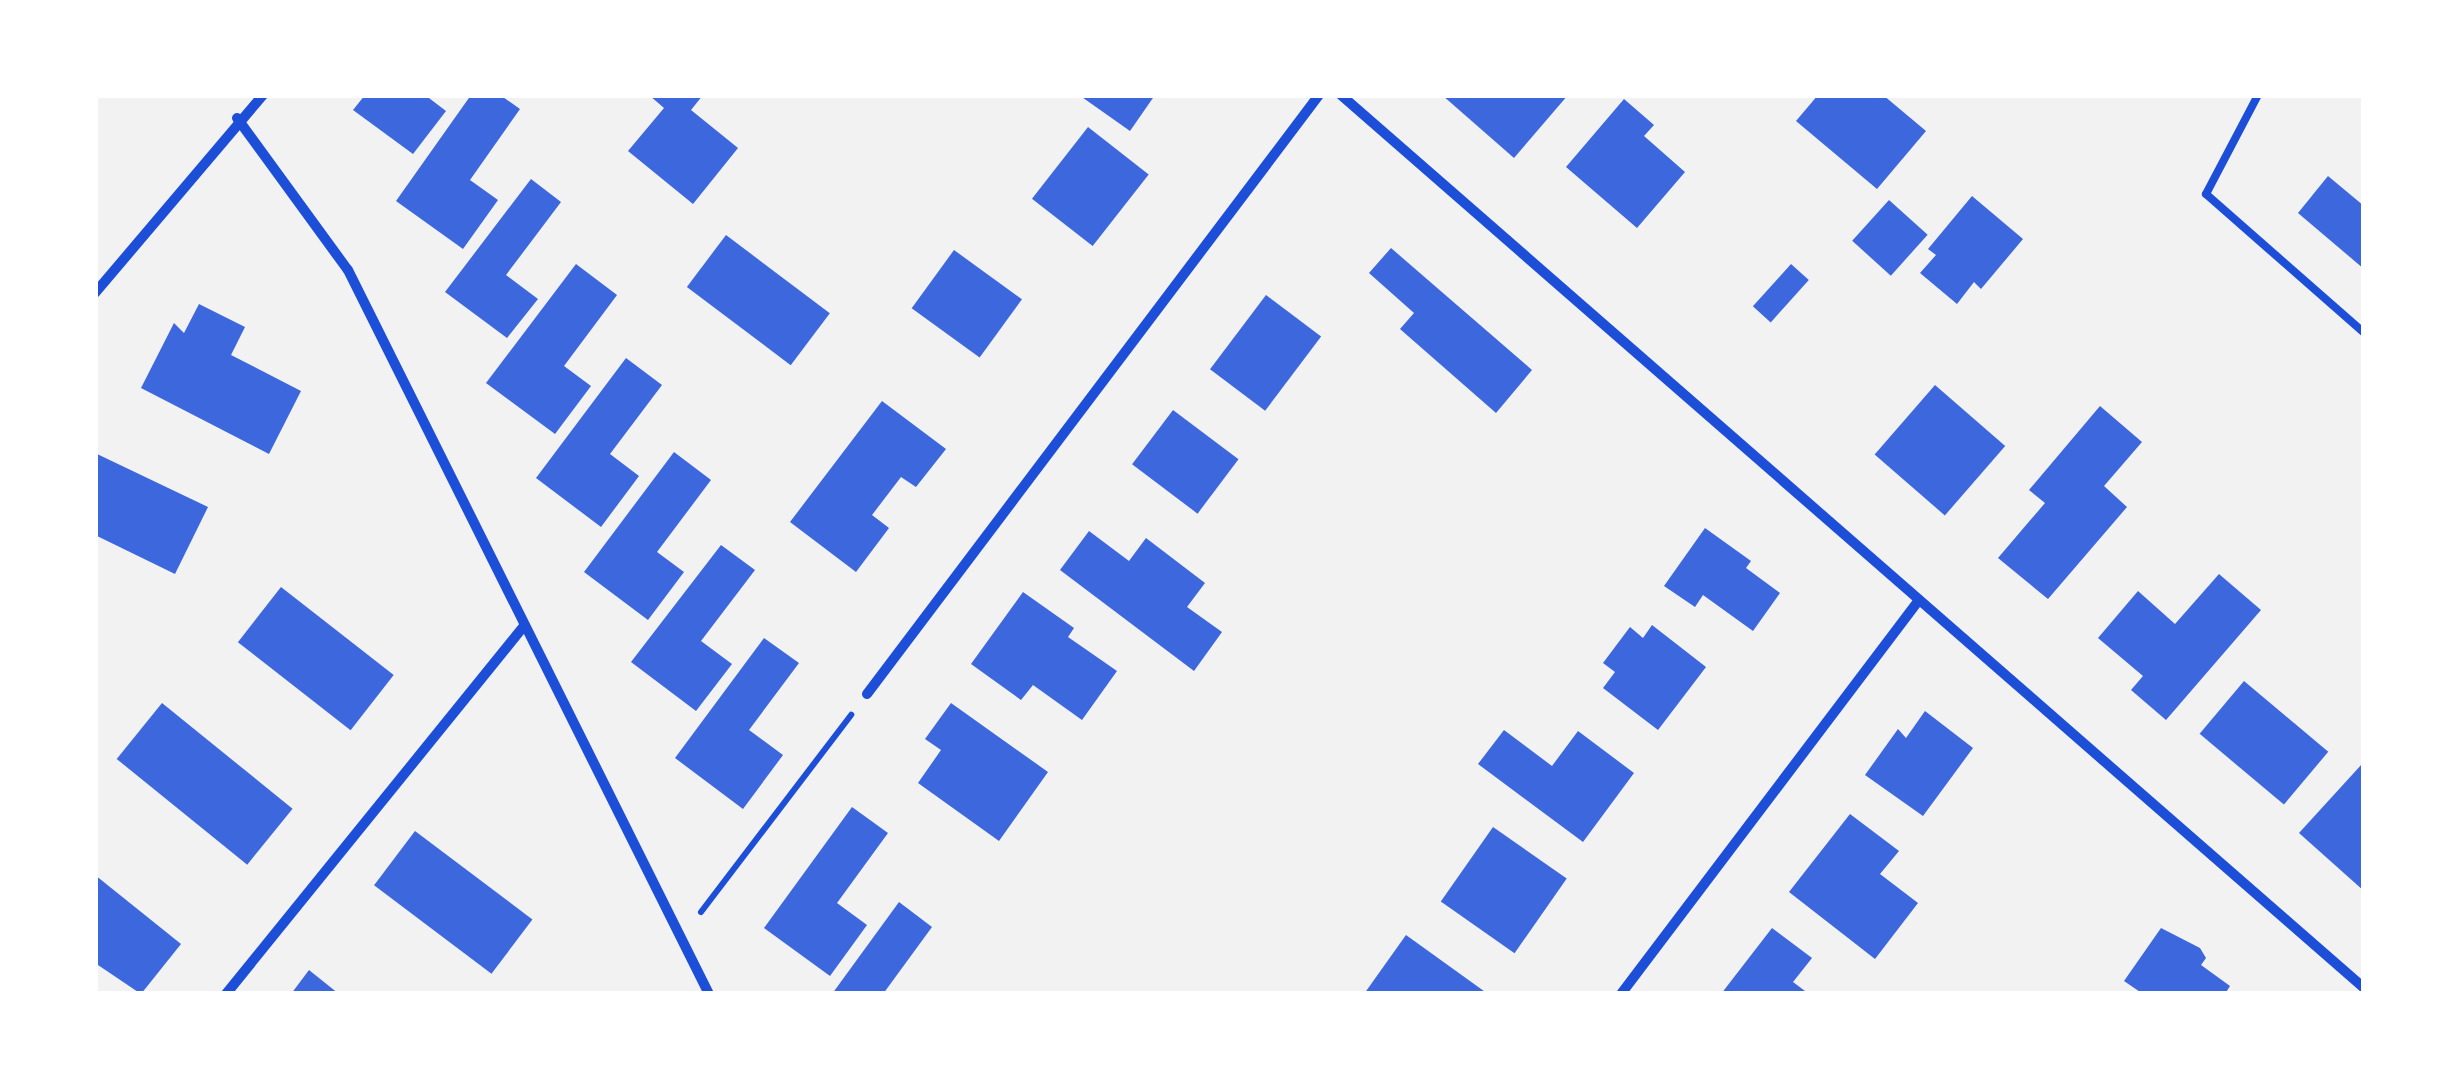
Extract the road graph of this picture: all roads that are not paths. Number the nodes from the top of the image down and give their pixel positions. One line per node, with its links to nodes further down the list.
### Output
1 (263, 95): 5 (street)
2 (1318, 95): 10 (street)
3 (1341, 95): 8 (street)
4 (2258, 95): 7 (lane)
5 (237, 118): 6 (street); 9 (street)
6 (95, 293)
7 (2364, 333)
8 (1919, 600): 11 (street); 14 (street)
9 (522, 628): 12 (street); 13 (street)
10 (868, 694)
11 (2364, 988)
12 (226, 994)
13 (709, 994)
14 (1621, 994)

